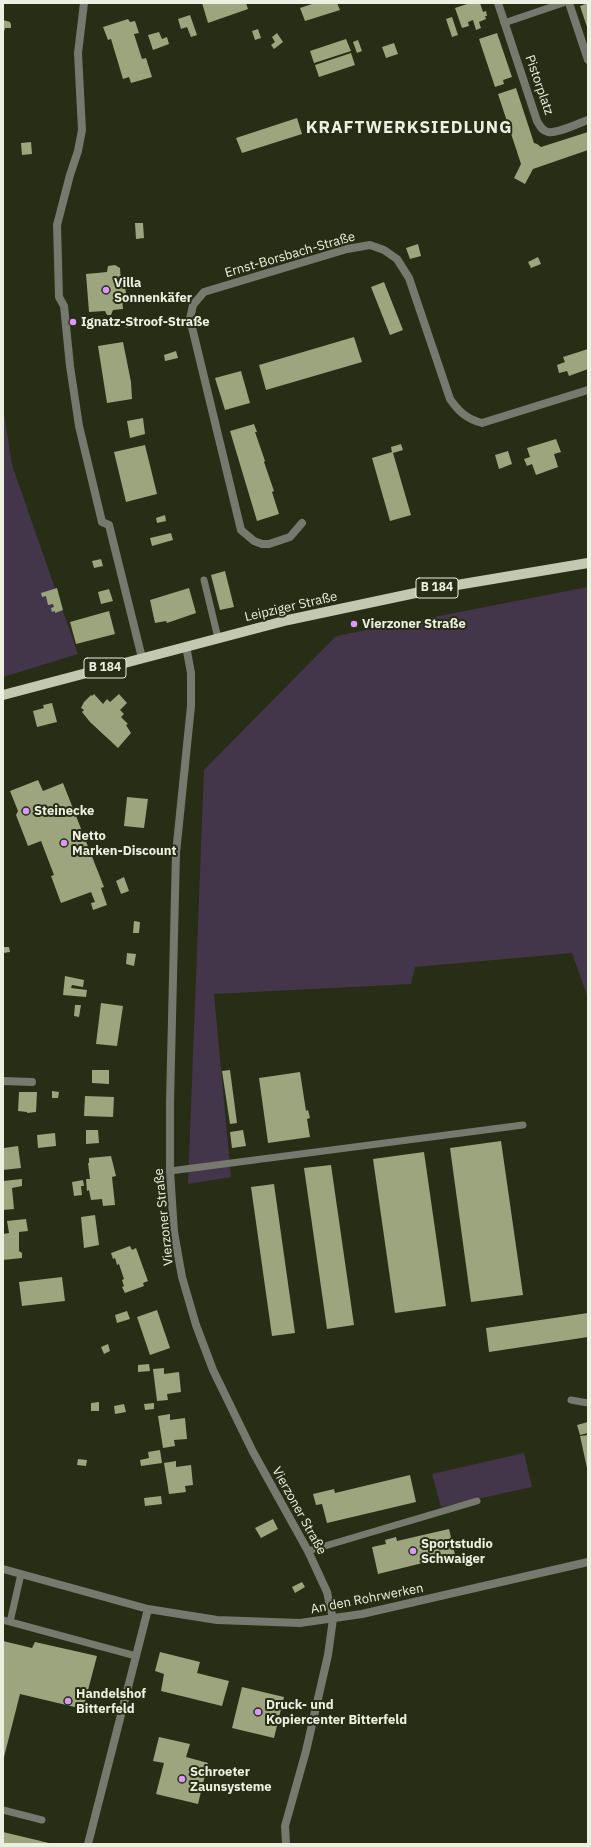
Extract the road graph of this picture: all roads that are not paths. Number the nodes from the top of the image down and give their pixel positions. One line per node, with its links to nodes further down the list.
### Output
1 (84, 3): 14 (street)
2 (498, 3): 5 (street, Pistorplatz)
3 (563, 3): 5 (lane)
4 (569, 3): 6 (street)
5 (504, 23): 7 (street, Pistorplatz)
6 (588, 60)
7 (588, 120)
8 (588, 390): 9 (street, Ernst-Borsbach-Straße)
9 (302, 523)
10 (588, 563): 12 (main road, Leipziger Straße / B 184)
11 (204, 580): 12 (lane)
12 (218, 638): 13 (main road, Leipziger Straße / B 184)
13 (186, 646): 14 (main road, Leipziger Straße / B 184); 19 (street, Vierzoner Straße)
14 (142, 658): 15 (main road, Leipziger Straße / B 184)
15 (3, 695)
16 (3, 1081): 17 (street)
17 (32, 1082)
18 (522, 1124): 19 (lane)
19 (170, 1171): 23 (street, Vierzoner Straße)
20 (571, 1400): 21 (lane)
21 (588, 1403)
22 (477, 1502): 23 (lane)
23 (308, 1551): 28 (street, Vierzoner Straße)
24 (588, 1562): 28 (street, An den Rohrwerken)
25 (3, 1569): 26 (street, An den Rohrwerken)
26 (21, 1574): 27 (street, An den Rohrwerken); 29 (lane)
27 (148, 1609): 28 (street, An den Rohrwerken); 30 (street)
28 (333, 1619): 34 (street, Vierzoner Straße)
29 (6, 1621): 30 (lane)
30 (136, 1656): 33 (street)
31 (3, 1810): 32 (lane)
32 (42, 1820)
33 (88, 1844)
34 (286, 1844)

